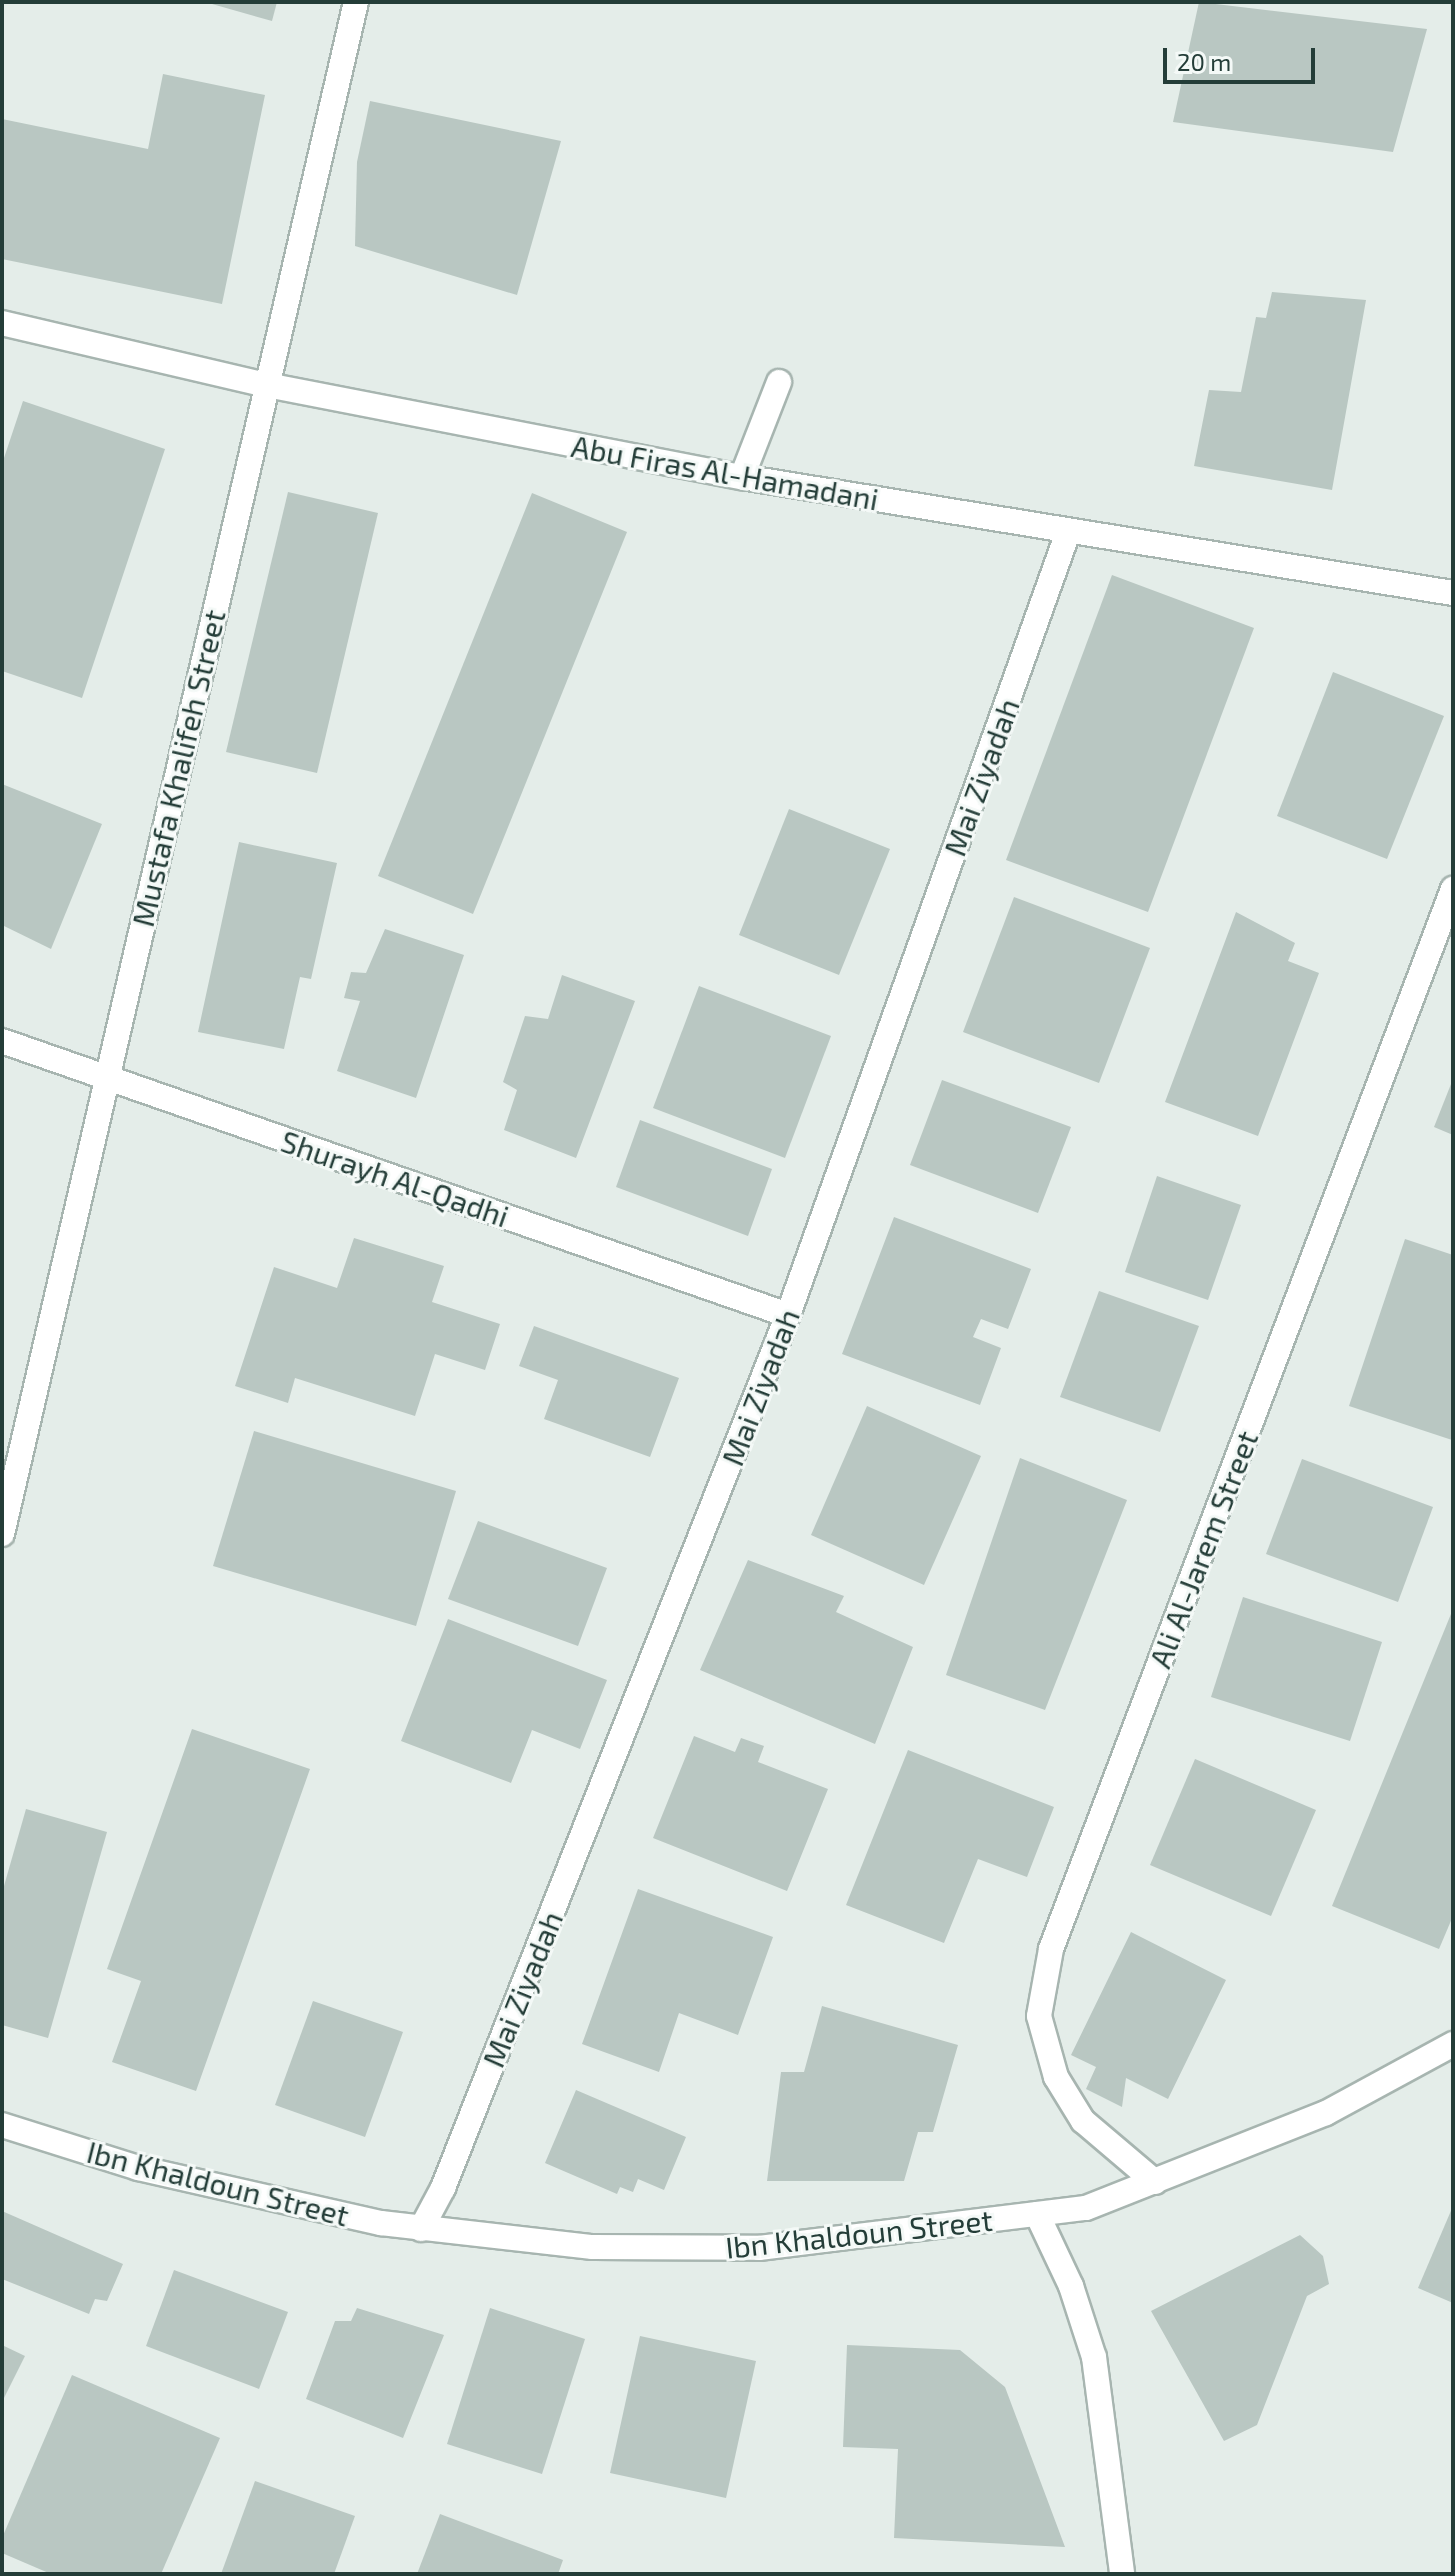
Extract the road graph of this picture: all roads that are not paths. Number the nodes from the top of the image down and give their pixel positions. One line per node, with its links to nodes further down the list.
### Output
1 (356, 2): 4 (street, Mustafa Khalifeh Street)
2 (2, 323): 4 (street, Abu Firas Al-Hamadani)
3 (779, 382): 5 (street)
4 (267, 385): 5 (street, Abu Firas Al-Hamadani); 10 (street, Mustafa Khalifeh Street)
5 (742, 477): 6 (street, Abu Firas Al-Hamadani)
6 (1068, 532): 7 (street, Abu Firas Al-Hamadani); 11 (street, Mai Ziyadah)
7 (1453, 593)
8 (1453, 889): 15 (street, Ali Al-Jarem Street)
9 (2, 1041): 10 (street, Shurayh Al-Qadhi)
10 (105, 1076): 11 (street, Shurayh Al-Qadhi); 12 (street, Mustafa Khalifeh Street)
11 (788, 1315): 17 (street, Mai Ziyadah)
12 (2, 1534)
13 (1453, 2044): 15 (street, Ibn Khaldoun Street)
14 (2, 2125): 17 (street, Ibn Khaldoun Street)
15 (1155, 2182): 16 (street, Ibn Khaldoun Street)
16 (1037, 2214): 17 (street, Ibn Khaldoun Street); 18 (street)
17 (421, 2229)
18 (1122, 2574)

